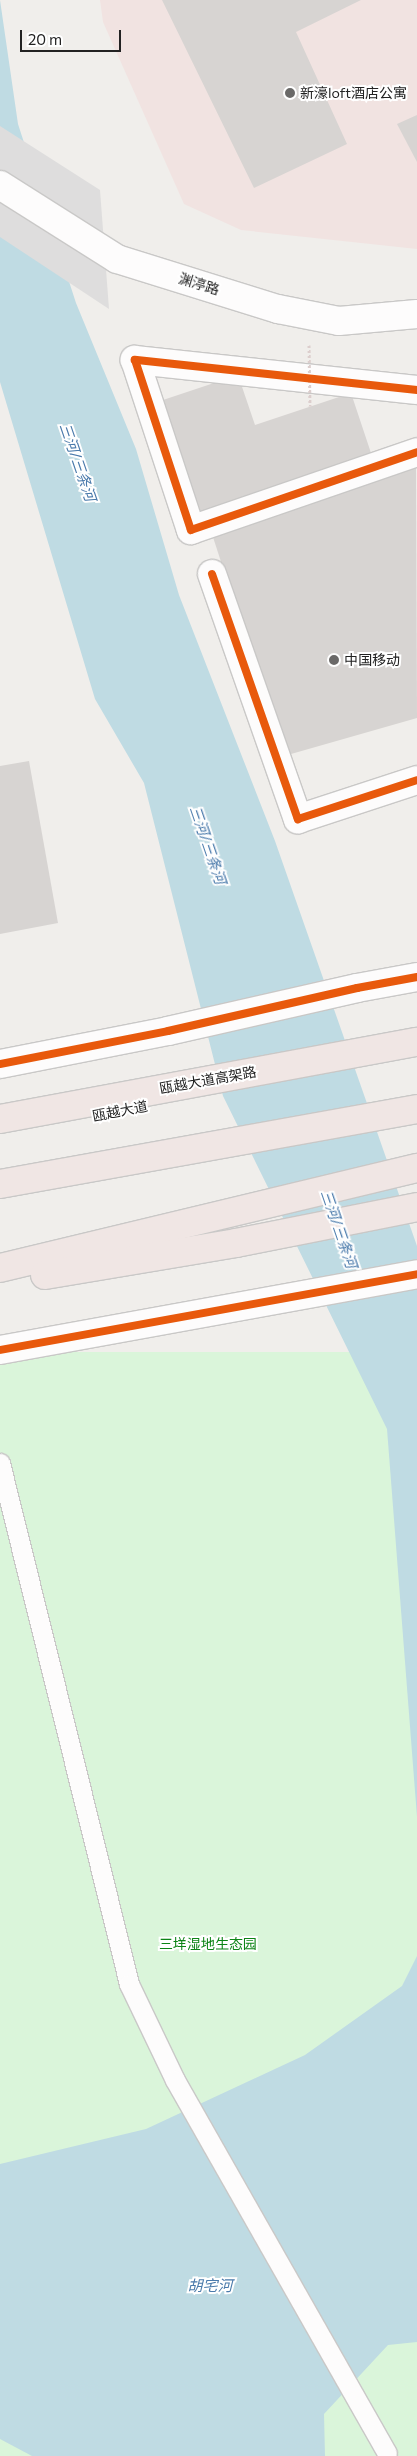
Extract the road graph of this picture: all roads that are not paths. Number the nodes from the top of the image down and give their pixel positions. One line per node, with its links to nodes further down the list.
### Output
1 (0, 185): 2 (street, 渊渟路)
2 (417, 314)
3 (417, 390): 4 (street)
4 (417, 452)
5 (212, 574): 6 (street)
6 (417, 780)
7 (417, 977): 10 (street)
8 (417, 1042): 12 (highway, 瓯越大道高架路)
9 (404, 1060): 13 (highway, 瓯越大道)
10 (0, 1064)
11 (417, 1109): 15 (highway)
12 (0, 1119)
13 (0, 1134)
14 (417, 1168): 17 (highway)
15 (0, 1184)
16 (417, 1206): 19 (highway)
17 (0, 1268)
18 (417, 1274): 20 (street)
19 (0, 1282)
20 (0, 1350)
21 (0, 1463): 22 (lane)
22 (386, 2453)

